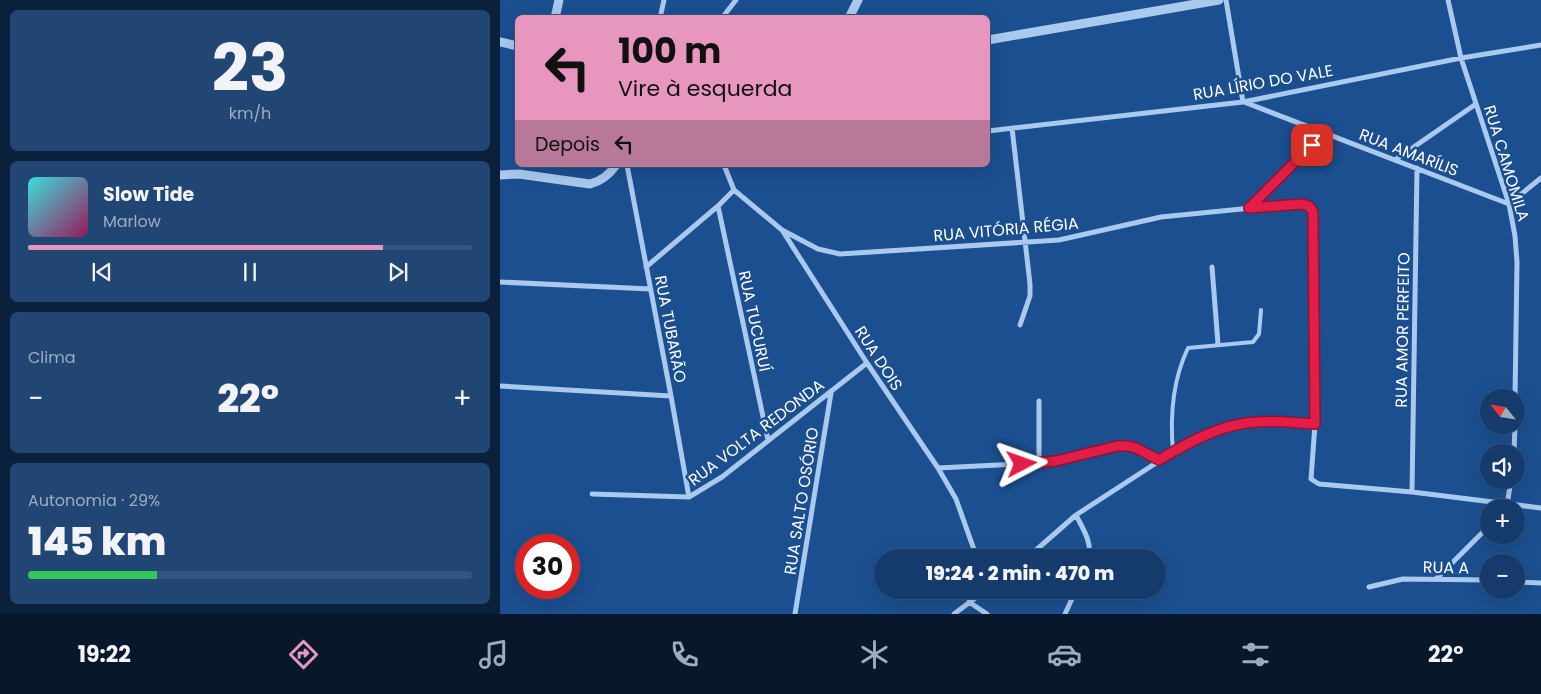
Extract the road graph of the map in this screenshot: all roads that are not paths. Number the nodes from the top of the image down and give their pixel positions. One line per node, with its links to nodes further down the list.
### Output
1 (559, 0): 8 (street)
2 (664, 0): 9 (street)
3 (736, 0): 10 (street)
4 (858, 0): 11 (street)
5 (1219, 0): 12 (street)
6 (1226, 0): 17 (street)
7 (1448, 0): 16 (street, RUA CAMOMILA)
8 (556, 15)
9 (661, 15)
10 (724, 15)
11 (850, 15)
12 (990, 40)
13 (500, 42): 14 (street)
14 (515, 45)
15 (1541, 45): 16 (street, RUA LÍRIO DO VALE)
16 (1461, 58): 17 (street, RUA LÍRIO DO VALE); 18 (street, RUA CAMOMILA)
17 (1243, 102): 19 (street, RUA LÍRIO DO VALE); 21 (street, RUA AMARÍLIS)
18 (1476, 104): 22 (street); 30 (street, RUA CAMOMILA)
19 (1012, 128): 20 (street, RUA LÍRIO DO VALE); 34 (street)
20 (990, 131)
21 (1324, 133): 22 (street, RUA AMARÍLIS); 32 (street)
22 (1395, 160): 26 (street, RUA AMARÍLIS)
23 (614, 167): 27 (street)
24 (627, 167): 35 (street, RUA TUBARÃO)
25 (725, 167): 29 (street)
26 (1417, 168): 30 (street, RUA AMARÍLIS); 54 (street, RUA AMOR PERFEITO)
27 (500, 175)
28 (1541, 178): 30 (street)
29 (734, 190): 31 (street); 33 (street, RUA DOIS)
30 (1509, 204): 44 (street, RUA CAMOMILA)
31 (718, 206): 35 (street); 49 (street, RUA TUCURUÍ)
32 (1249, 208): 34 (street, RUA VITÓRIA RÉGIA); 48 (street, RUA VITÓRIA RÉGIA)
33 (782, 230): 34 (street, RUA VITÓRIA RÉGIA); 42 (street, RUA DOIS)
34 (1024, 243): 40 (street)
35 (646, 267): 38 (street, RUA TUBARÃO)
36 (1212, 267): 41 (street)
37 (500, 282): 38 (street)
38 (650, 290): 46 (street, RUA TUBARÃO)
39 (1261, 310): 41 (lane)
40 (1020, 324)
41 (1218, 344): 50 (lane)
42 (867, 363): 45 (street, RUA VOLTA REDONDA); 53 (street, RUA DOIS)
43 (500, 386): 46 (street)
44 (1515, 389)
45 (831, 392): 49 (street, RUA VOLTA REDONDA); 73 (street, RUA SALTO OSÓRIO)
46 (671, 396): 56 (street, RUA TUBARÃO)
47 (1039, 401): 52 (street)
48 (1315, 424): 50 (street); 54 (street)
49 (768, 440): 56 (street, RUA VOLTA REDONDA)
50 (1173, 452): 51 (street)
51 (1159, 460): 52 (street); 60 (street)
52 (1038, 463): 53 (street)
53 (938, 468): 62 (street, RUA DOIS)
54 (1412, 492): 57 (street)
55 (592, 494): 56 (street, RUA VOLTA REDONDA)
56 (689, 497)
57 (1480, 502)
58 (1525, 507): 59 (street)
59 (1541, 508)
60 (1076, 515): 63 (street); 64 (street)
61 (1480, 535): 65 (street)
62 (974, 549)
63 (1037, 549)
64 (1090, 549)
65 (1437, 578): 66 (street, RUA A); 69 (street, RUA A)
66 (1480, 580)
67 (1525, 582): 68 (street)
68 (1541, 583)
69 (1369, 587)
70 (973, 599): 72 (street)
71 (1072, 599): 76 (street)
72 (969, 602): 74 (street); 75 (street)
73 (795, 614)
74 (954, 614)
75 (987, 614)
76 (1065, 614)

